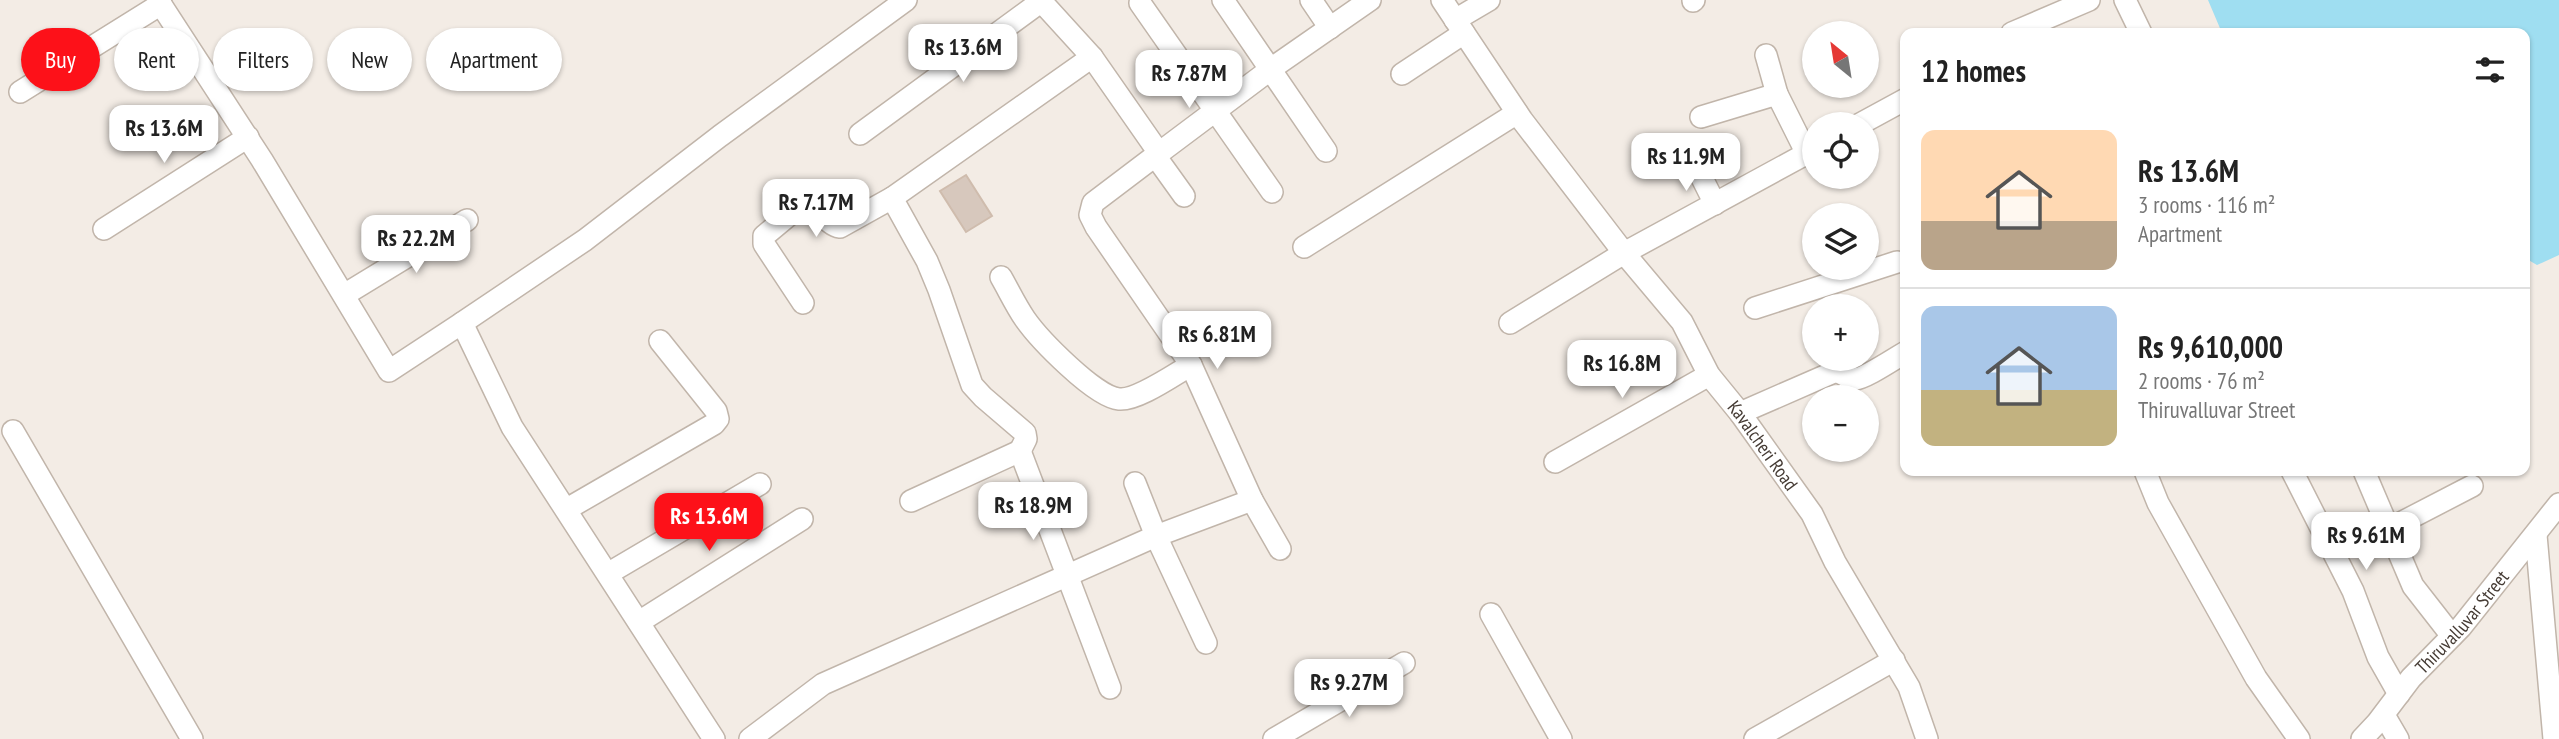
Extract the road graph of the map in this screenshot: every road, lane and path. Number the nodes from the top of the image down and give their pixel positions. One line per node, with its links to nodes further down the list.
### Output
1 (906, 0): 49 (street)
2 (1041, 0): 17 (street); 27 (street)
3 (1223, 0): 18 (street)
4 (1311, 0): 13 (street)
5 (1370, 0): 13 (street)
6 (1441, 0): 12 (street, Kavalcheri Road)
7 (1489, 0): 12 (street)
8 (2089, 0): 14 (street)
9 (2125, 0): 15 (street)
10 (160, 2): 20 (street); 29 (street)
11 (1140, 3): 23 (street)
12 (1459, 27): 19 (street); 24 (street, Kavalcheri Road)
13 (1330, 28): 18 (street)
14 (2024, 28)
15 (2138, 28)
16 (1766, 55): 21 (street)
17 (1092, 57): 31 (street); 36 (street)
18 (1270, 70): 23 (street); 30 (street)
19 (1402, 74)
20 (20, 92)
21 (1777, 94): 26 (street); 28 (street)
22 (1900, 102): 25 (street)
23 (1216, 112): 31 (street); 34 (street)
24 (1517, 113): 40 (street); 41 (street, Kavalcheri Road)
25 (1879, 114)
26 (1701, 117)
27 (860, 134)
28 (1802, 136)
29 (248, 137): 39 (street); 45 (street)
30 (1326, 151)
31 (1158, 155): 35 (street); 53 (street)
32 (1802, 156): 37 (street)
33 (1695, 164): 37 (street)
34 (1272, 192)
35 (1184, 195)
36 (892, 198): 47 (street); 61 (street)
37 (1715, 204): 41 (street)
38 (467, 220): 45 (street)
39 (104, 229)
40 (1304, 247)
41 (1624, 253): 50 (street); 58 (street, Kavalcheri Road)
42 (1898, 262): 44 (street)
43 (1001, 277): 53 (street)
44 (1823, 294)
45 (344, 295): 49 (street)
46 (1802, 300): 48 (street)
47 (803, 303)
48 (1755, 308)
49 (462, 323): 72 (street)
50 (1510, 323)
51 (660, 341): 72 (street)
52 (1900, 355): 54 (street)
53 (1191, 365): 69 (street)
54 (1879, 367)
55 (1835, 371): 59 (street)
56 (1844, 371): 57 (street)
57 (1871, 371)
58 (1709, 375): 59 (street, Kavalcheri Road); 62 (street)
59 (1740, 414): 84 (street, Kavalcheri Road)
60 (13, 431): 89 (street)
61 (1020, 451): 70 (street); 79 (street)
62 (1555, 462)
63 (2147, 476): 96 (street)
64 (2295, 476): 87 (street)
65 (2366, 476): 74 (street)
66 (1135, 483): 76 (street)
67 (760, 484): 78 (street)
68 (2472, 485): 74 (street)
69 (1252, 500): 76 (street); 77 (street)
70 (911, 501)
71 (2559, 504): 75 (street, Thiruvalluvar Street)
72 (567, 509): 78 (street)
73 (802, 519): 81 (street)
74 (2389, 529): 82 (street)
75 (2536, 535): 82 (street, Thiruvalluvar Street); 99 (street)
76 (1156, 536): 79 (street); 83 (street)
77 (1280, 550)
78 (608, 573): 81 (street)
79 (1068, 575): 86 (street); 91 (street)
80 (1491, 614): 93 (street)
81 (639, 622): 90 (street)
82 (2452, 636): 87 (street, Thiruvalluvar Street)
83 (1206, 643)
84 (1894, 660): 94 (street); 95 (street, Kavalcheri Road)
85 (1404, 663): 92 (street)
86 (1110, 688)
87 (2399, 694): 88 (street, Thiruvalluvar Street)
88 (2384, 715): 97 (street, Thiruvalluvar Street); 98 (street)
89 (192, 739)
90 (714, 739)
91 (750, 739)
92 (1273, 739)
93 (1561, 739)
94 (1755, 739)
95 (1927, 739)
96 (2299, 739)
97 (2362, 739)
98 (2398, 739)
99 (2554, 739)

